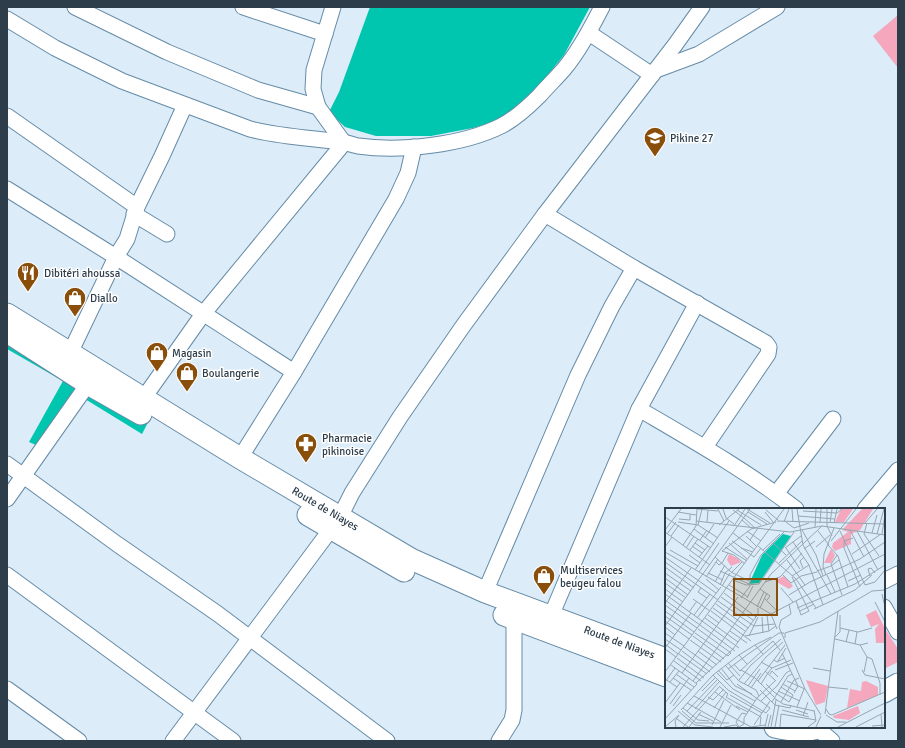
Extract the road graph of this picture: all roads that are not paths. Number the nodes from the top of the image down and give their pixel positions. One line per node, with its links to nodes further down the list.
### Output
1 (75, 7): 12 (street)
2 (243, 7): 9 (street)
3 (333, 7): 9 (street)
4 (602, 7): 8 (street)
5 (702, 7): 10 (street)
6 (777, 7): 10 (street)
7 (7, 19): 11 (street)
8 (589, 33): 10 (street); 15 (street)
9 (325, 34): 12 (street)
10 (654, 72): 18 (street)
11 (185, 105): 14 (street); 17 (street)
12 (318, 107): 14 (street)
13 (7, 116): 17 (street)
14 (344, 142): 15 (street); 24 (street)
15 (414, 147): 27 (street)
16 (7, 189): 20 (street)
17 (135, 211): 19 (street); 20 (street)
18 (545, 214): 21 (street); 41 (street)
19 (167, 234)
20 (116, 257): 24 (street); 26 (street)
21 (634, 268): 22 (street); 45 (street)
22 (697, 303): 30 (street); 32 (street)
23 (7, 314): 26 (main road, Route de Niayes)
24 (203, 314): 27 (street); 29 (street)
25 (7, 332): 28 (main road, Route de Niayes)
26 (70, 353): 29 (main road, Route de Niayes)
27 (294, 372): 33 (street)
28 (88, 384): 36 (street); 41 (main road, Route de Niayes)
29 (143, 399): 33 (main road, Route de Niayes)
30 (639, 409): 32 (street); 47 (street)
31 (833, 419): 37 (street)
32 (705, 447): 37 (street)
33 (240, 458): 41 (main road, Route de Niayes)
34 (7, 464): 36 (street)
35 (898, 470): 40 (street)
36 (24, 476): 38 (street); 50 (street)
37 (776, 494): 39 (street)
38 (7, 499)
39 (795, 508)
40 (866, 508)
41 (335, 523): 45 (main road, Route de Niayes); 48 (main road, Route de Niayes); 50 (street)
42 (898, 574): 44 (street)
43 (7, 575): 57 (street)
44 (885, 580)
45 (486, 592): 47 (main road, Route de Niayes)
46 (885, 609): 49 (street)
47 (551, 616): 51 (main road, Route de Niayes)
48 (514, 619): 51 (main road, Route de Niayes); 65 (street)
49 (898, 632)
50 (250, 638): 57 (street); 64 (street)
51 (625, 652): 52 (main road, Route de Niayes); 53 (main road, Route de Niayes)
52 (665, 659)
53 (665, 675)
54 (898, 684): 56 (main road)
55 (7, 689): 61 (street)
56 (885, 691)
57 (194, 712): 62 (street); 63 (street)
58 (776, 728): 66 (street)
59 (780, 728): 60 (main road)
60 (822, 732)
61 (80, 741)
62 (173, 741)
63 (233, 741)
64 (387, 741)
65 (499, 741)
66 (773, 741)

